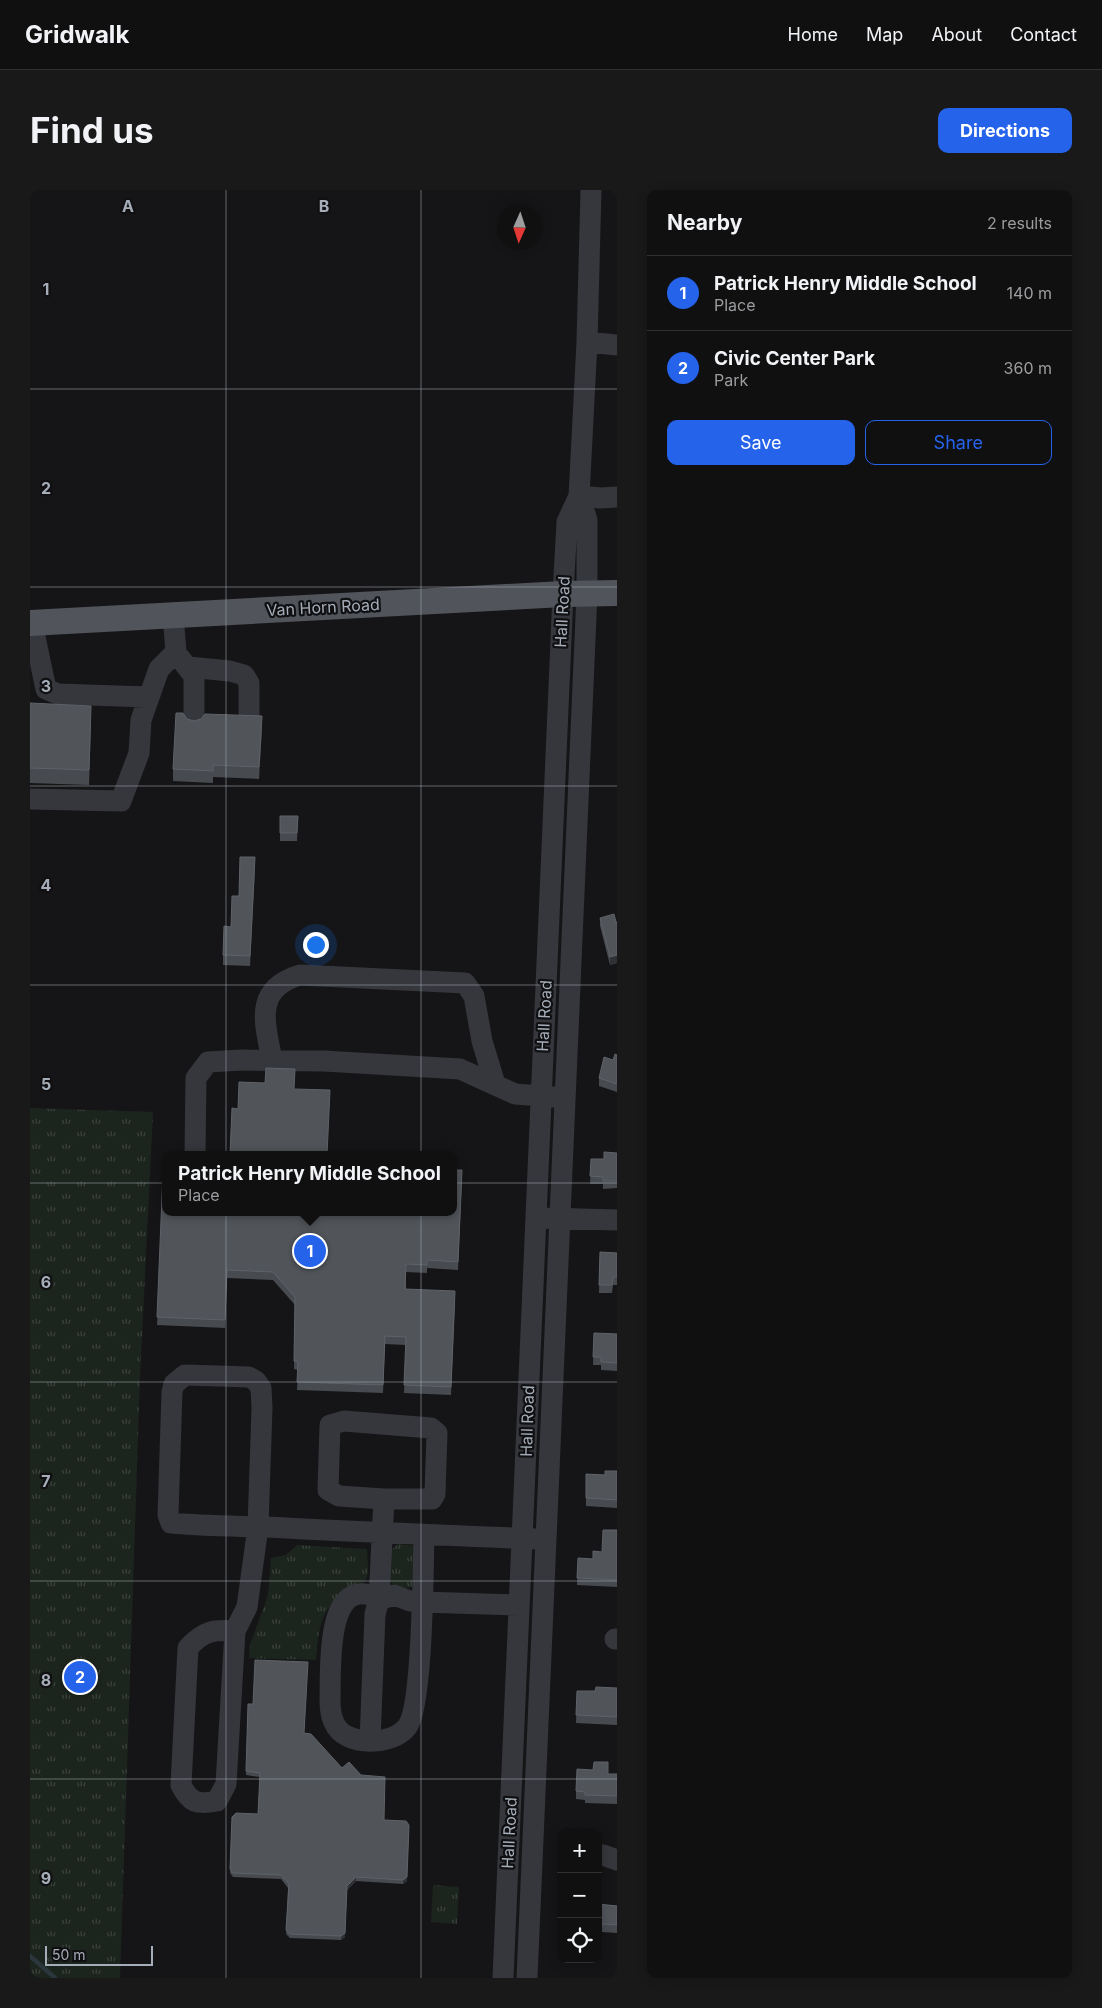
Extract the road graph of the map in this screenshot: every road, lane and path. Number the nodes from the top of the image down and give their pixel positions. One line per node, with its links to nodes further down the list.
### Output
1 (591, 190): 2 (street, Hall Road)
2 (587, 342): 3 (street); 4 (street, Hall Road)
3 (617, 344)
4 (579, 496): 5 (street); 6 (street, Hall Road)
5 (617, 497)
6 (575, 593): 7 (main road, Van Horn Road); 8 (main road, Van Horn Road); 17 (street, Hall Road); 18 (street, Hall Road)
7 (617, 593)
8 (173, 616): 9 (main road, Van Horn Road); 10 (street)
9 (31, 623): 11 (street)
10 (182, 659): 11 (street); 12 (street); 13 (street)
11 (149, 697): 14 (street)
12 (249, 714)
13 (194, 720)
14 (30, 799)
15 (272, 1060): 16 (street); 16 (street); 19 (street)
16 (495, 1084): 17 (street)
17 (541, 1096): 18 (street); 20 (street, Hall Road)
18 (565, 1097): 21 (street, Hall Road)
19 (195, 1151)
20 (535, 1218): 21 (street); 27 (street, Hall Road)
21 (560, 1218): 22 (street); 28 (street, Hall Road)
22 (617, 1220)
23 (384, 1499): 23 (street); 25 (street)
24 (258, 1527): 24 (street); 25 (street); 32 (street)
25 (383, 1533): 26 (street); 29 (street)
26 (424, 1535): 27 (street); 30 (street)
27 (522, 1538): 28 (street); 31 (street, Hall Road)
28 (546, 1540): 35 (street, Hall Road)
29 (379, 1600): 30 (street); 33 (street); 33 (street)
30 (422, 1602): 31 (street); 33 (street)
31 (519, 1605): 34 (street, Hall Road)
32 (235, 1631): 32 (street)
33 (370, 1742)
34 (503, 1978)
35 (527, 1978)

